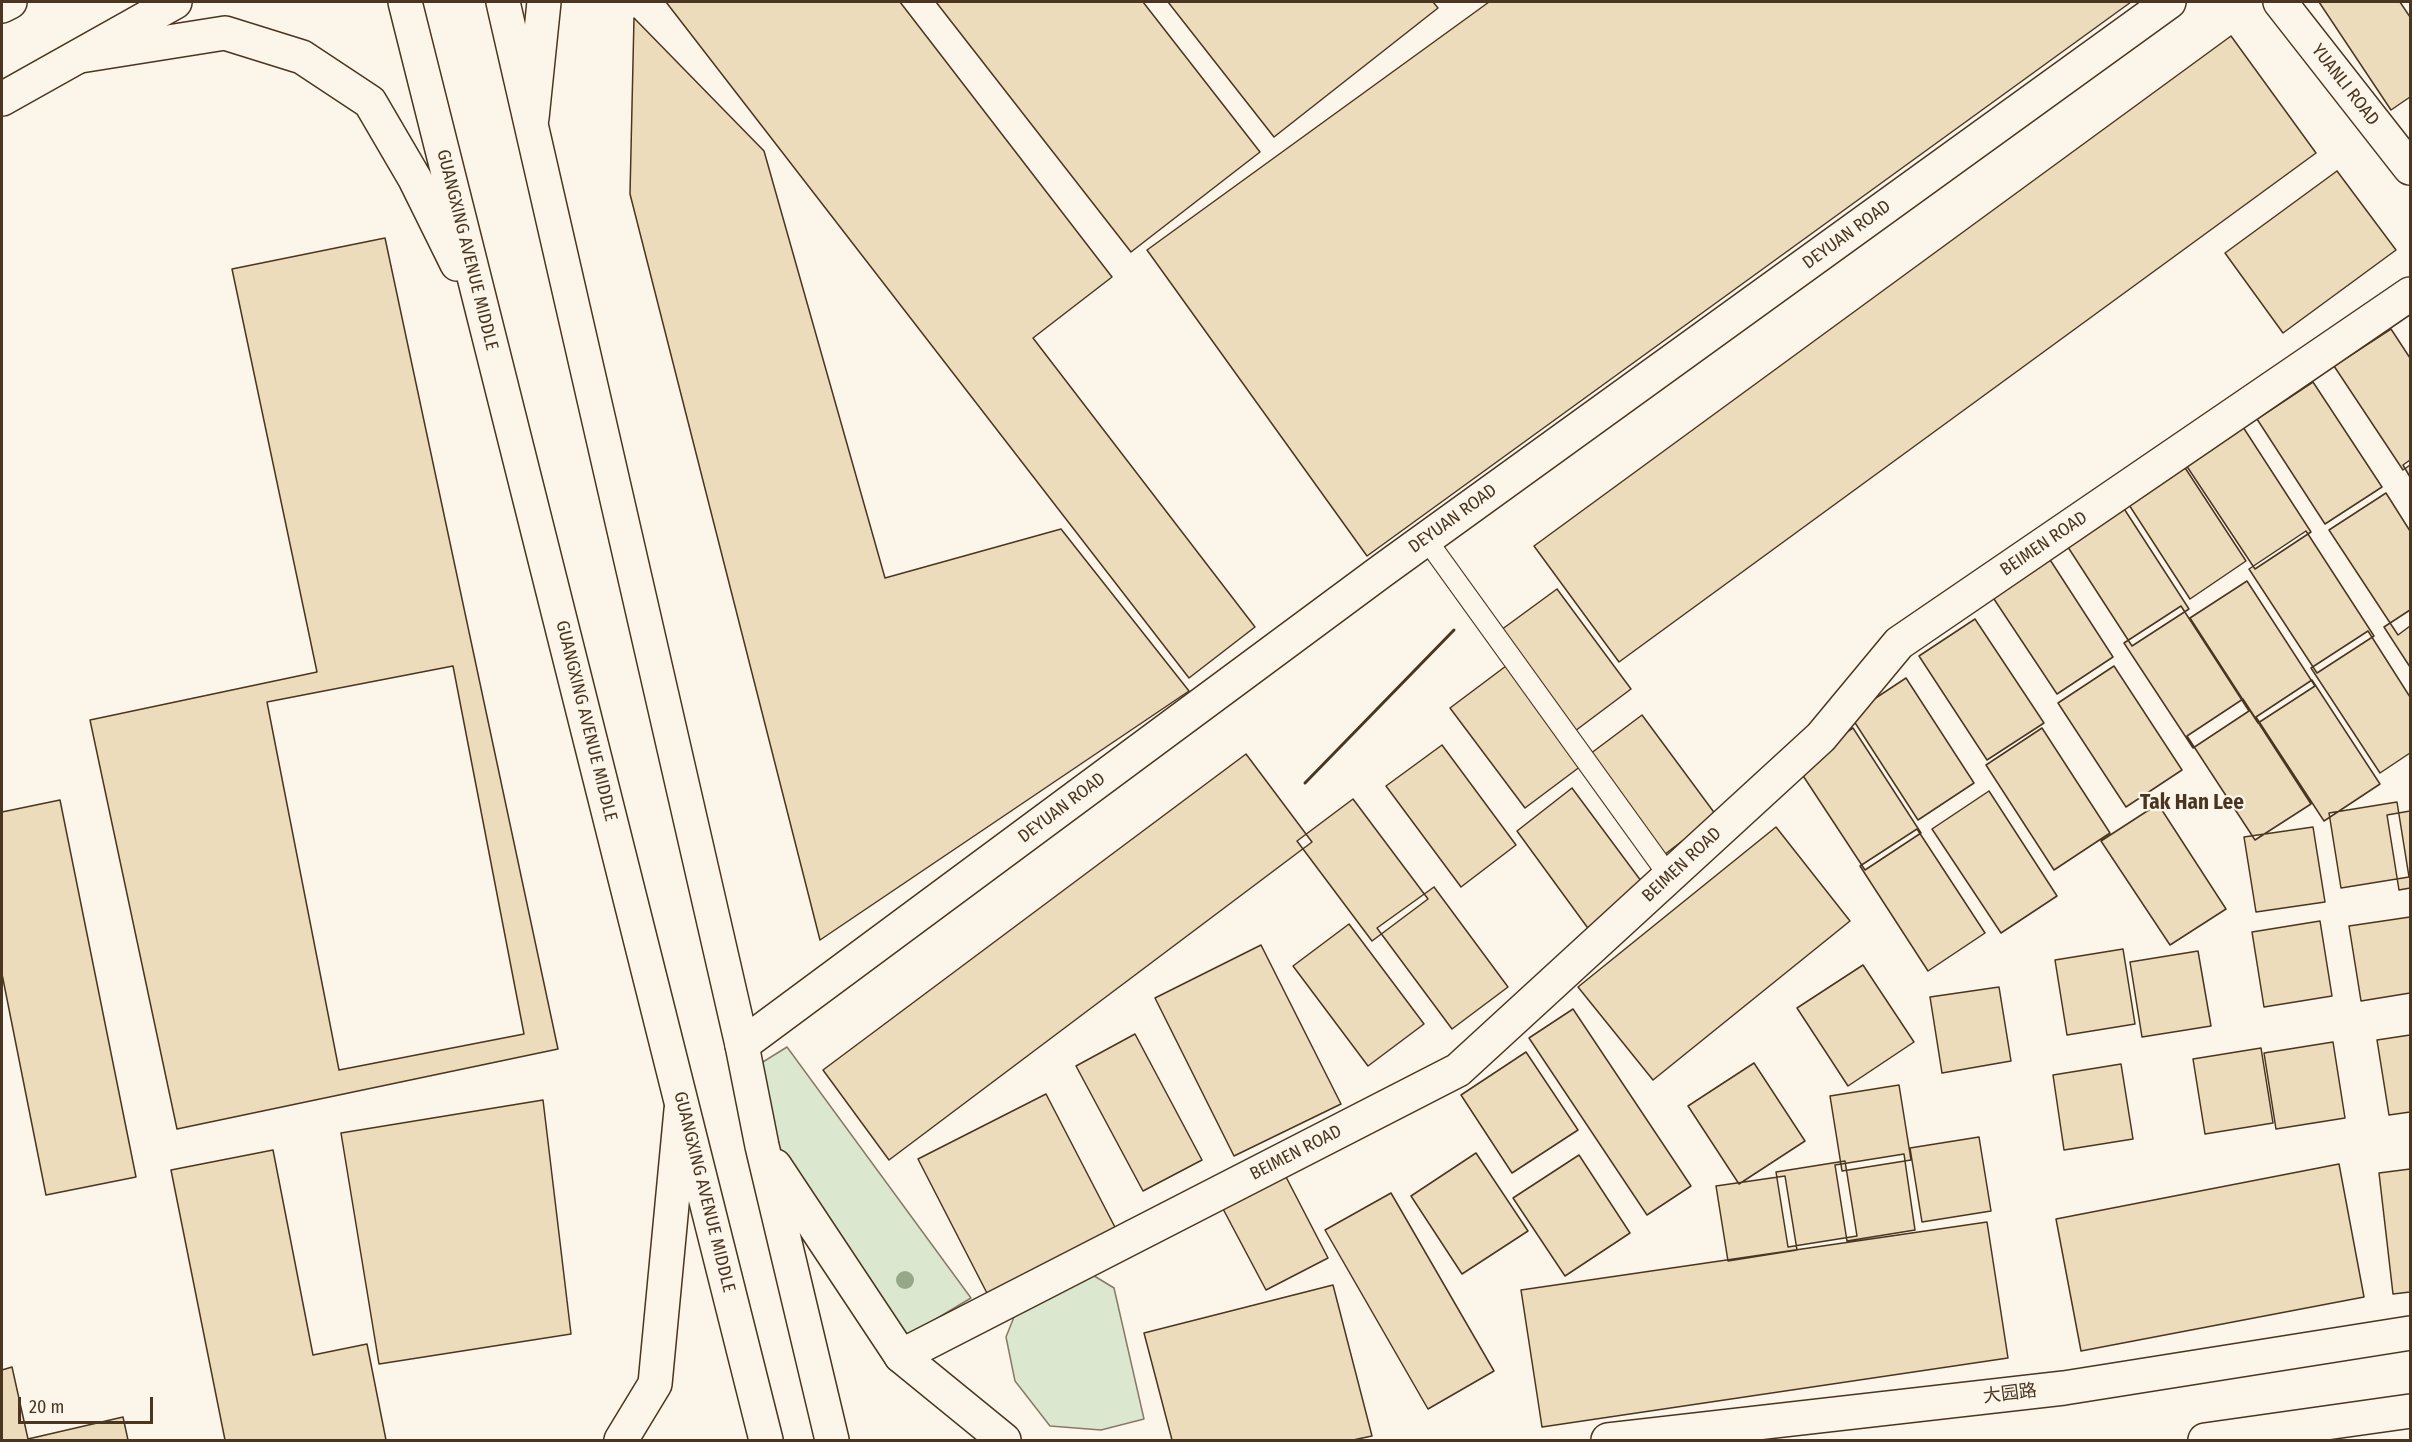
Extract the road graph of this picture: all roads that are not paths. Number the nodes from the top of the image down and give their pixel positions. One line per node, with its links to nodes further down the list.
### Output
1 (10, 2): 8 (main road)
2 (175, 2): 9 (main road)
3 (405, 2): 14 (main road, GUANGXING AVENUE MIDDLE)
4 (503, 2): 11 (main road)
5 (544, 2): 11 (main road)
6 (2169, 2): 15 (main road, DEYUAN ROAD)
7 (2280, 2): 12 (main road, YUANLI ROAD)
8 (2, 6)
9 (80, 56): 10 (main road); 14 (main road)
10 (2, 99)
11 (531, 126): 17 (main road)
12 (2410, 168)
13 (2410, 294): 16 (main road, BEIMEN ROAD)
14 (485, 319): 18 (main road, GUANGXING AVENUE MIDDLE)
15 (1426, 539): 16 (lane); 17 (main road, DEYUAN ROAD)
16 (1669, 876): 21 (main road, BEIMEN ROAD)
17 (742, 1045): 19 (main road)
18 (682, 1102): 23 (main road); 24 (main road, GUANGXING AVENUE MIDDLE)
19 (762, 1146): 21 (main road); 25 (main road)
20 (2410, 1333): 27 (main road, 大园路)
21 (901, 1356): 26 (main road)
22 (2410, 1411): 28 (main road)
23 (621, 1440)
24 (766, 1440)
25 (832, 1440)
26 (1004, 1440)
27 (1608, 1440)
28 (2205, 1440)

